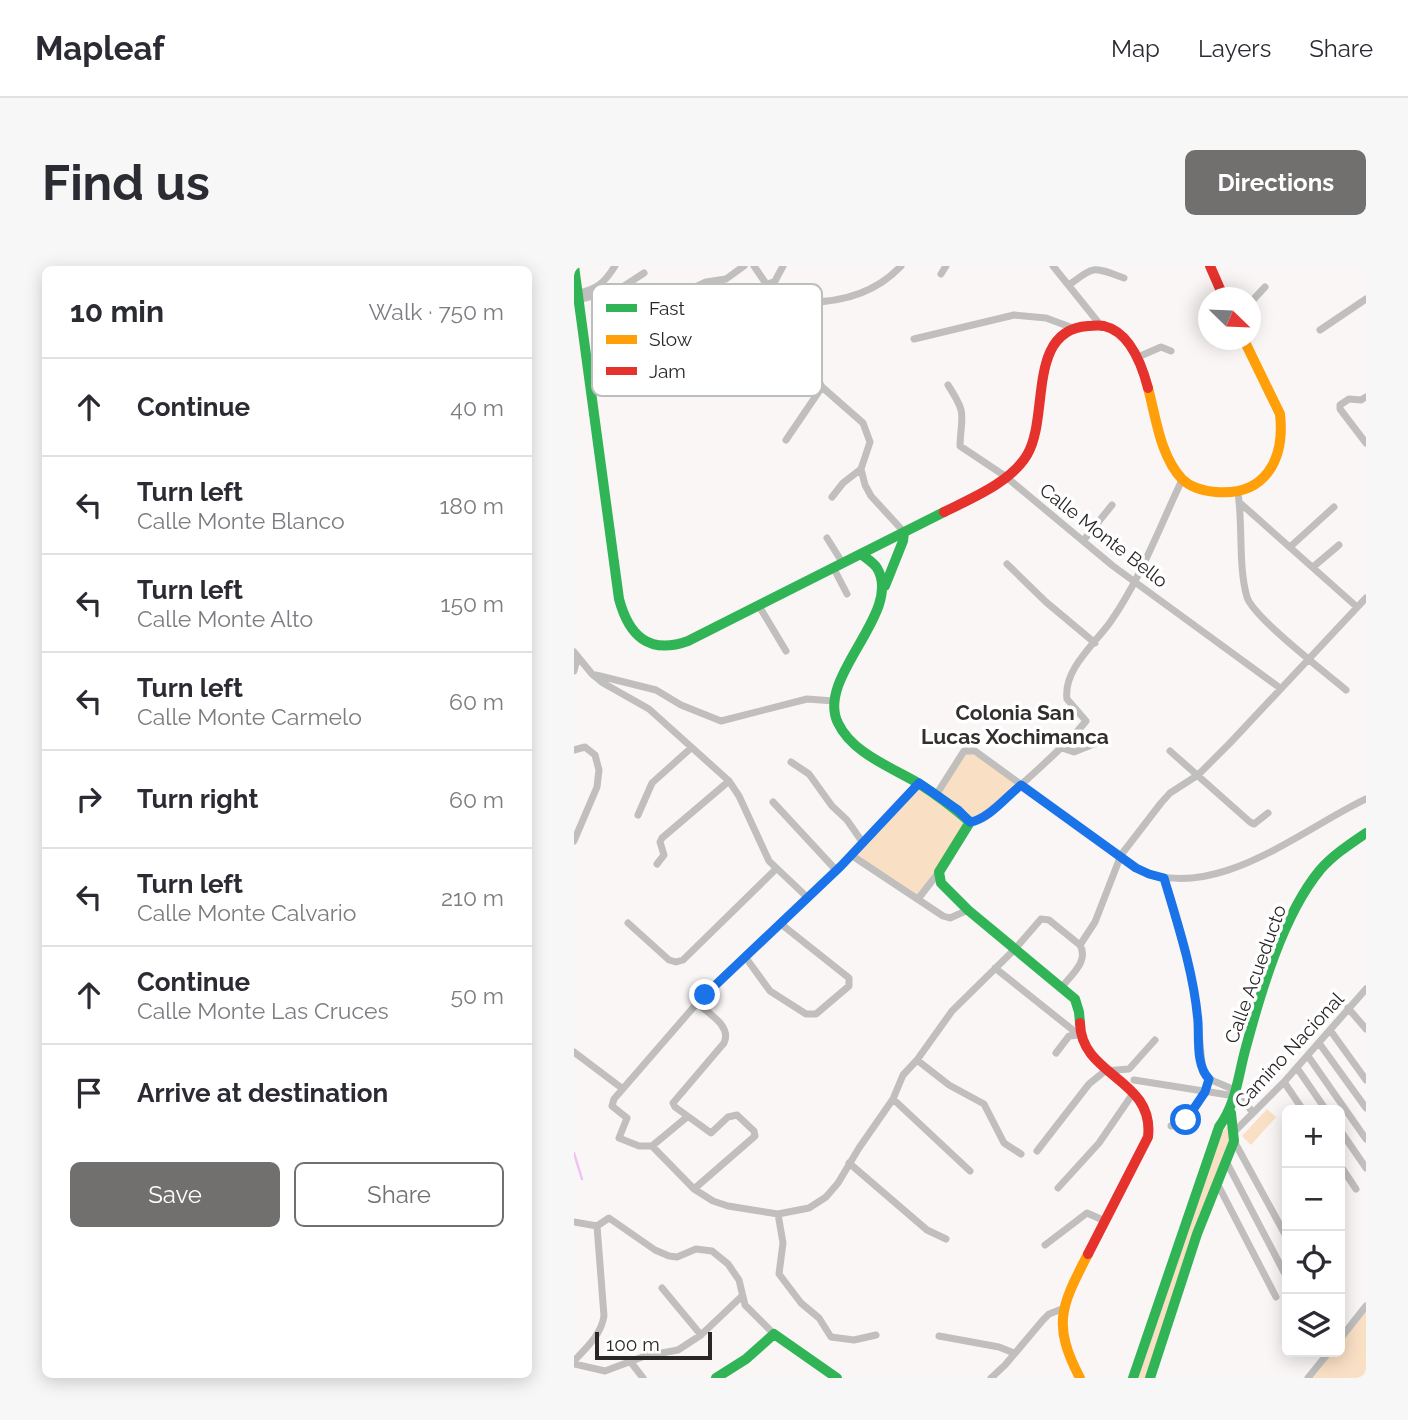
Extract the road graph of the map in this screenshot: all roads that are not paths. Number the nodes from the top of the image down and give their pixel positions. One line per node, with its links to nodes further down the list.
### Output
1 (574, 266): 24 (street)
2 (615, 266): 13 (street)
3 (744, 266): 15 (street)
4 (754, 266): 16 (street)
5 (783, 266): 17 (street)
6 (901, 266): 26 (street)
7 (946, 266): 11 (street)
8 (1053, 266): 18 (street)
9 (1210, 266): 19 (street)
10 (644, 273): 14 (street)
11 (941, 274)
12 (1124, 278): 18 (street)
13 (602, 284)
14 (627, 284)
15 (702, 284)
16 (766, 284)
17 (769, 284)
18 (1069, 285): 28 (street)
19 (1219, 287)
20 (1265, 287): 22 (street)
21 (592, 290): 24 (street)
22 (1261, 292)
23 (592, 294): 24 (street)
24 (578, 297): 27 (street)
25 (1366, 299): 30 (street)
26 (822, 301)
27 (578, 324): 61 (street)
28 (1102, 327): 29 (street); 34 (street)
29 (1073, 328): 31 (street); 42 (street)
30 (1320, 330)
31 (915, 339)
32 (1249, 350): 45 (street)
33 (1171, 351): 34 (street)
34 (1138, 357): 43 (street)
35 (948, 385): 42 (street, Calle Monte Bello)
36 (822, 387): 41 (street)
37 (816, 396): 39 (street)
38 (1366, 397): 40 (street)
39 (786, 440)
40 (1366, 443)
41 (860, 469): 44 (street); 48 (street)
42 (1005, 476): 48 (street); 50 (street, Calle Monte Bello)
43 (1182, 480): 45 (street); 57 (street)
44 (832, 497)
45 (1238, 497): 52 (street); 66 (street)
46 (1112, 505): 50 (street)
47 (1334, 507): 52 (street)
48 (904, 533): 53 (street); 58 (street)
49 (827, 538): 55 (street)
50 (1083, 541): 57 (street, Calle Monte Bello)
51 (1339, 545): 56 (street)
52 (1290, 547): 56 (street)
53 (861, 554): 55 (street); 58 (street)
54 (1007, 564): 63 (street)
55 (838, 565): 59 (street); 61 (street)
56 (1312, 567): 62 (street)
57 (1135, 579): 63 (street); 69 (street, Calle Monte Bello)
58 (884, 589): 71 (street)
59 (847, 594)
60 (1366, 598): 62 (street)
61 (759, 606): 64 (street)
62 (1357, 607): 66 (street)
63 (1095, 643): 73 (street)
64 (786, 650)
65 (576, 655): 67 (street); 68 (street)
66 (1309, 659): 69 (street); 70 (street)
67 (574, 671)
68 (592, 674): 71 (street); 74 (street)
69 (1280, 688): 78 (street)
70 (1346, 690)
71 (834, 701): 80 (street)
72 (1106, 739): 73 (street)
73 (1059, 747): 81 (street)
74 (691, 748): 79 (street); 86 (street)
75 (574, 750): 89 (street)
76 (1170, 751): 78 (street)
77 (791, 762): 90 (street)
78 (1198, 775): 85 (street); 91 (street)
79 (729, 781): 93 (street); 94 (street)
80 (919, 783): 82 (street); 90 (street)
81 (1021, 785): 82 (street); 87 (street); 91 (street)
82 (936, 795): 87 (street)
83 (1366, 799): 97 (street)
84 (773, 802): 95 (street)
85 (1268, 813)
86 (638, 815)
87 (970, 822): 96 (street)
88 (1366, 833): 129 (street, Calle Acueducto)
89 (574, 841)
90 (863, 843): 92 (street)
91 (1121, 855): 97 (street); 103 (street)
92 (851, 856): 95 (street); 99 (street)
93 (657, 864)
94 (776, 869): 98 (street); 101 (street)
95 (836, 870): 98 (street)
96 (939, 872): 99 (street); 100 (street)
97 (1164, 878): 122 (street)
98 (808, 898): 102 (street)
99 (918, 898): 100 (street)
100 (968, 910): 104 (street)
101 (628, 923)
102 (781, 924): 105 (street); 105 (street)
103 (1080, 944): 104 (street); 107 (street)
104 (1015, 948): 106 (street); 107 (street)
105 (746, 958): 109 (street)
106 (995, 968): 113 (street); 119 (street)
107 (1062, 986): 113 (street)
108 (1365, 992): 110 (street, Camino Nacional)
109 (698, 1004): 126 (street); 136 (street)
110 (1349, 1008): 111 (street); 112 (street, Camino Nacional)
111 (1366, 1029)
112 (1330, 1030): 115 (street, Camino Nacional); 124 (street)
113 (1079, 1035): 117 (street); 121 (street)
114 (1155, 1040): 121 (street)
115 (1319, 1043): 118 (street, Camino Nacional); 133 (street)
116 (574, 1052): 126 (street)
117 (1056, 1053)
118 (1308, 1056): 120 (street, Camino Nacional); 140 (street)
119 (918, 1060): 130 (street); 143 (street)
120 (1297, 1068): 125 (street, Camino Nacional); 132 (street)
121 (1105, 1071): 127 (street); 142 (street)
122 (1209, 1079): 128 (street); 129 (street)
123 (1133, 1080): 128 (street)
124 (1366, 1080)
125 (1284, 1082): 131 (street); 135 (street, Camino Nacional)
126 (623, 1089): 141 (street)
127 (1134, 1092): 150 (street); 154 (street)
128 (1205, 1092): 129 (street); 137 (street)
129 (1236, 1093): 134 (street, Calle Acueducto); 135 (street)
130 (893, 1099): 145 (street); 148 (street)
131 (1300, 1105)
132 (1323, 1105)
133 (1366, 1108)
134 (1231, 1112): 138 (street, Calle Acueducto); 180 (street, Calle Acueducto)
135 (1252, 1113): 138 (street, Camino Nacional)
136 (687, 1117): 141 (street); 151 (street)
137 (1171, 1126)
138 (1234, 1136): 144 (street); 157 (street)
139 (1345, 1137): 147 (street)
140 (1366, 1139)
141 (652, 1146): 151 (street)
142 (1037, 1152)
143 (1021, 1154)
144 (1226, 1160): 149 (street); 160 (street)
145 (849, 1163): 153 (street); 158 (street)
146 (1342, 1168): 152 (street)
147 (1366, 1168)
148 (970, 1171)
149 (1217, 1183): 163 (street); 181 (street)
150 (1058, 1188)
151 (694, 1189): 153 (street)
152 (1356, 1189)
153 (778, 1214): 169 (street)
154 (1105, 1221): 159 (street); 165 (street)
155 (574, 1222): 156 (street)
156 (597, 1226): 162 (street); 174 (street)
157 (1283, 1231)
158 (946, 1238)
159 (1045, 1245)
160 (1282, 1269)
161 (663, 1288): 168 (street)
162 (741, 1297): 167 (street); 168 (street)
163 (1276, 1297)
164 (1366, 1306): 166 (street)
165 (1062, 1309): 171 (street); 179 (street)
166 (1345, 1333)
167 (775, 1334): 176 (street); 177 (street)
168 (701, 1335): 173 (street)
169 (876, 1335)
170 (939, 1336): 171 (street)
171 (1014, 1353): 178 (street)
172 (1325, 1357): 182 (street)
173 (630, 1361): 174 (street); 175 (street)
174 (574, 1363)
175 (643, 1378)
176 (716, 1378)
177 (837, 1378)
178 (991, 1378)
179 (1080, 1378)
180 (1133, 1378)
181 (1150, 1378)
182 (1308, 1378)

